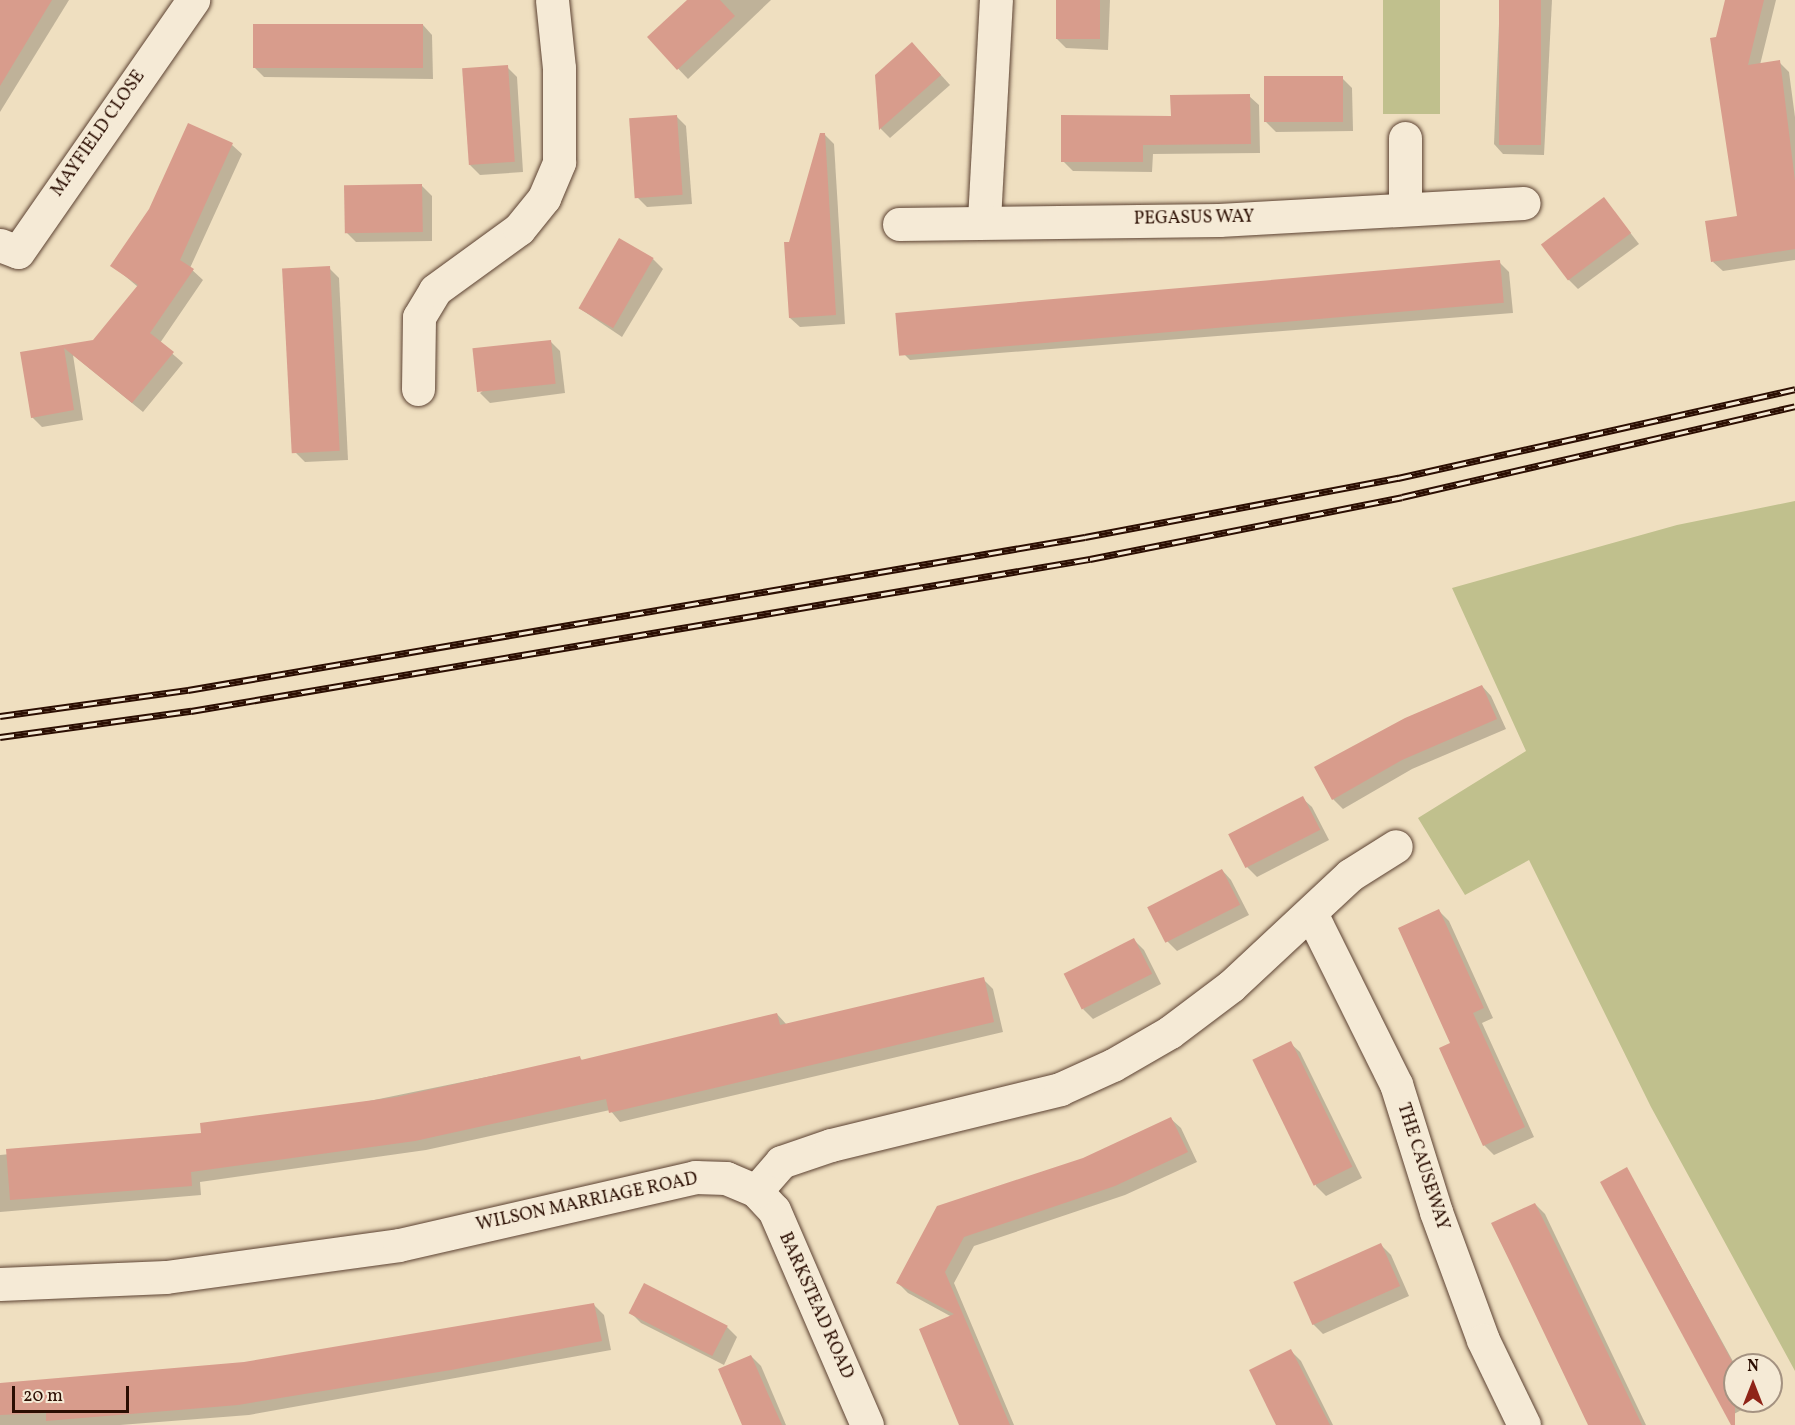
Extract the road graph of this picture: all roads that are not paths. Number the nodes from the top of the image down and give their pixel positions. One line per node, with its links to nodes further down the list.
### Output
1 (193, 0): 9 (street, MAYFIELD CLOSE)
2 (552, 0): 10 (street)
3 (996, 0): 7 (street)
4 (1405, 138): 6 (street)
5 (1524, 202): 6 (street, PEGASUS WAY)
6 (1405, 209): 7 (street, PEGASUS WAY)
7 (984, 220): 8 (street, PEGASUS WAY)
8 (899, 224)
9 (0, 245)
10 (418, 389)
11 (1395, 846): 12 (street)
12 (1311, 913): 13 (street); 16 (street, THE CAUSEWAY)
13 (756, 1191): 14 (street, WILSON MARRIAGE ROAD); 15 (street, BARKSTEAD ROAD)
14 (0, 1284)
15 (867, 1425)
16 (1524, 1425)

